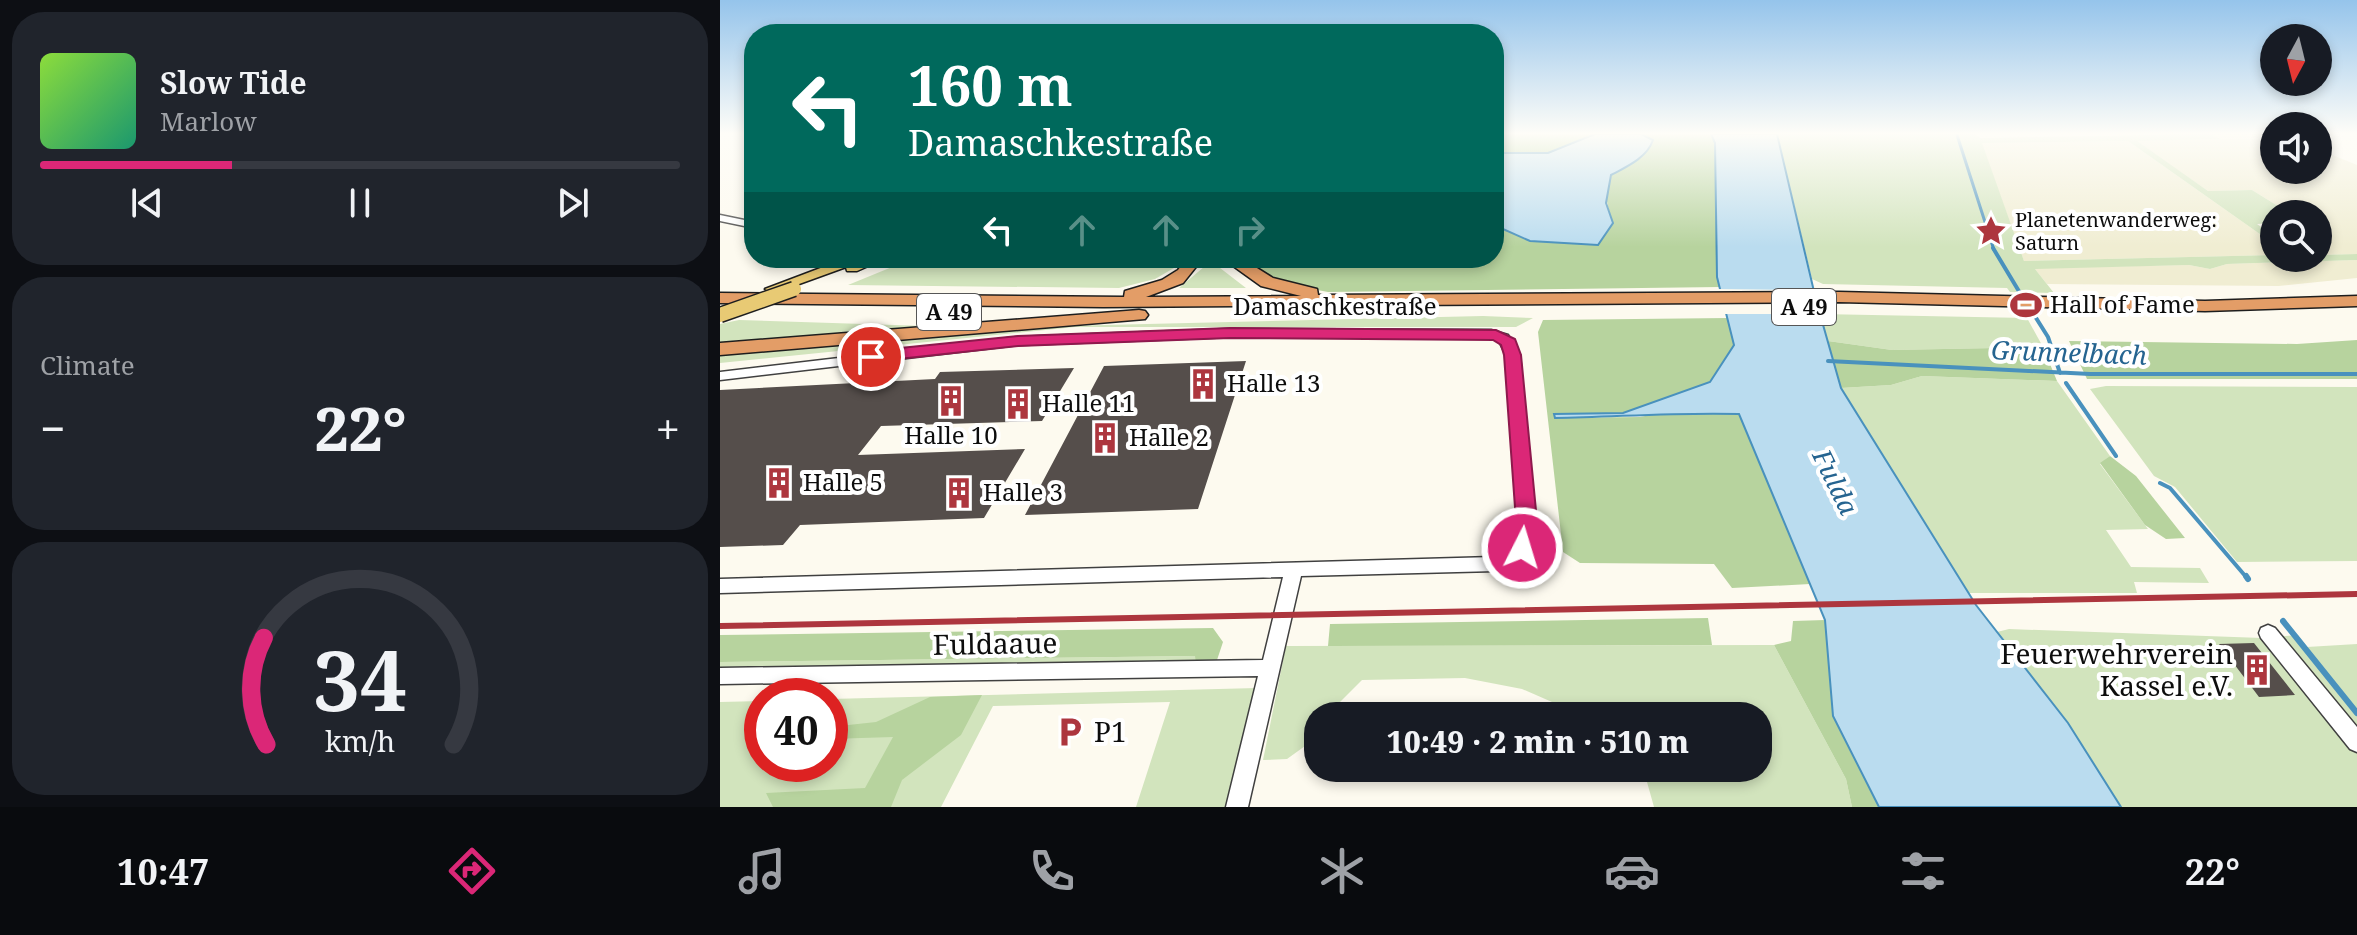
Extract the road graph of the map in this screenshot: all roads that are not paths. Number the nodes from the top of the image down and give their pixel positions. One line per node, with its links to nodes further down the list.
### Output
1 (720, 218): 2 (street)
2 (744, 223)
3 (831, 268): 13 (main road)
4 (852, 268): 13 (main road, bridge)
5 (1189, 268): 10 (highway)
6 (1248, 268): 8 (highway)
7 (720, 298): 10 (highway, A 49)
8 (1371, 301): 10 (highway, A 49); 11 (highway, A 49)
9 (2357, 301): 12 (highway, A 49)
10 (1004, 302)
11 (1511, 304): 12 (highway, A 49); 14 (highway, A 49)
12 (2092, 308): 15 (highway, A 49)
13 (720, 310): 14 (highway, A 49)
14 (1178, 312): 16 (highway)
15 (2357, 313)
16 (720, 349)
17 (720, 376): 18 (street, Damaschkestraße)
18 (1293, 572): 19 (street, Damaschkestraße); 21 (street)
19 (720, 586)
20 (2268, 633): 23 (street)
21 (1270, 668): 22 (street, Fuldaaue); 24 (street)
22 (720, 676)
23 (2357, 742)
24 (1237, 807)

